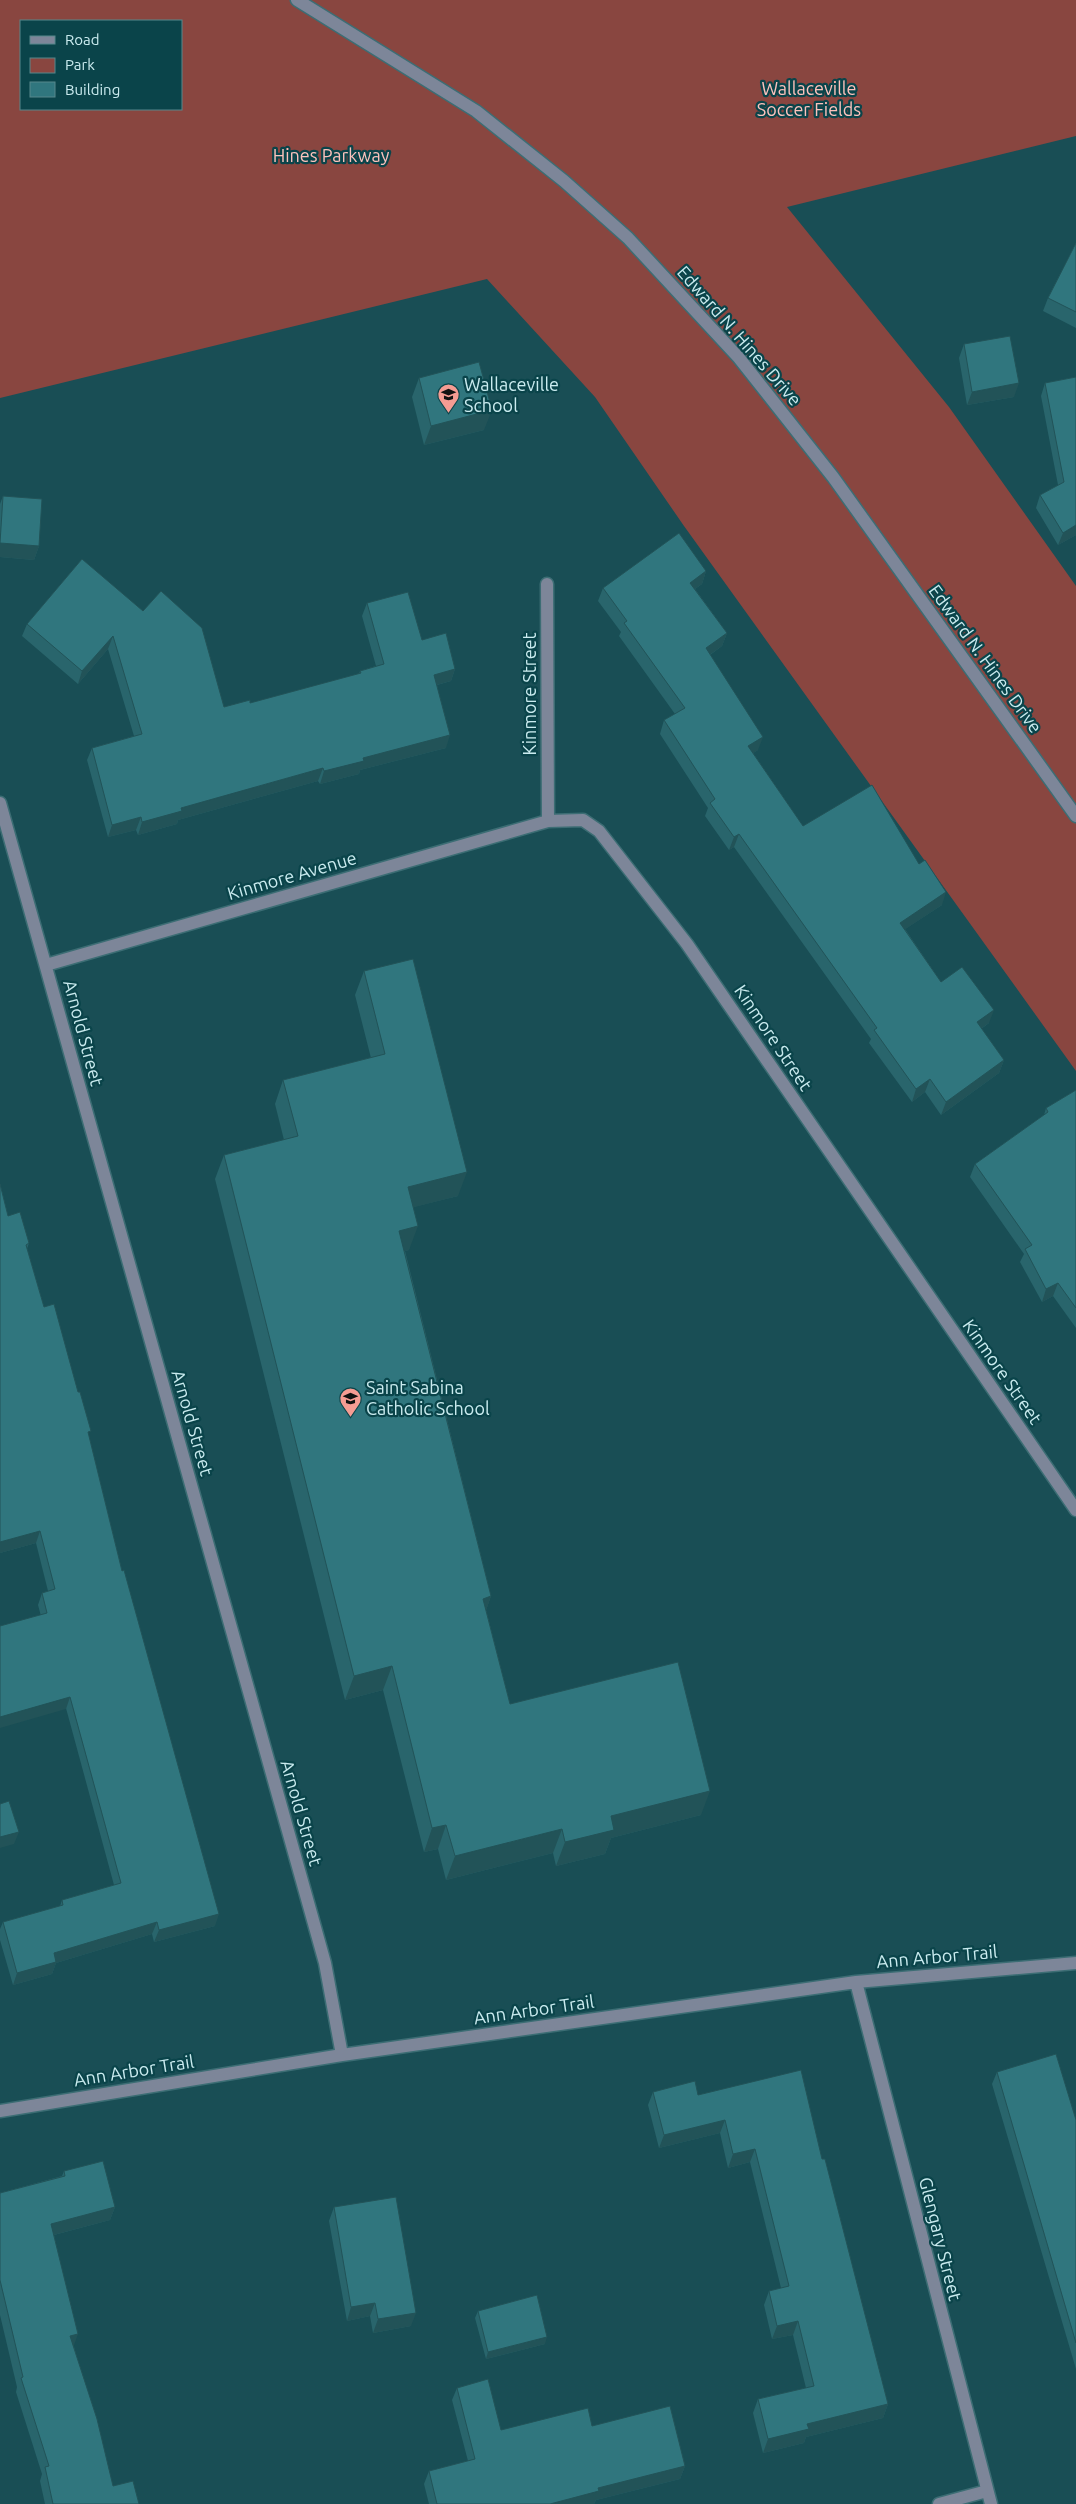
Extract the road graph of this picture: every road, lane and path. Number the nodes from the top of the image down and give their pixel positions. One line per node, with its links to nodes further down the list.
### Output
1 (297, 0): 4 (street, Edward N. Hines Drive)
2 (547, 584): 5 (street, Kinmore Street)
3 (0, 804): 6 (street, Arnold Street)
4 (1076, 816)
5 (548, 821): 6 (street, Kinmore Avenue); 7 (street, Kinmore Street)
6 (46, 965): 10 (street, Arnold Street)
7 (1076, 1510)
8 (1076, 1963): 9 (street, Ann Arbor Trail)
9 (856, 1982): 10 (street, Ann Arbor Trail); 12 (street, Glengary Street)
10 (342, 2055): 11 (street, Ann Arbor Trail)
11 (0, 2111)
12 (987, 2491): 13 (street); 14 (street, Glengary Street)
13 (939, 2504)
14 (991, 2504)

